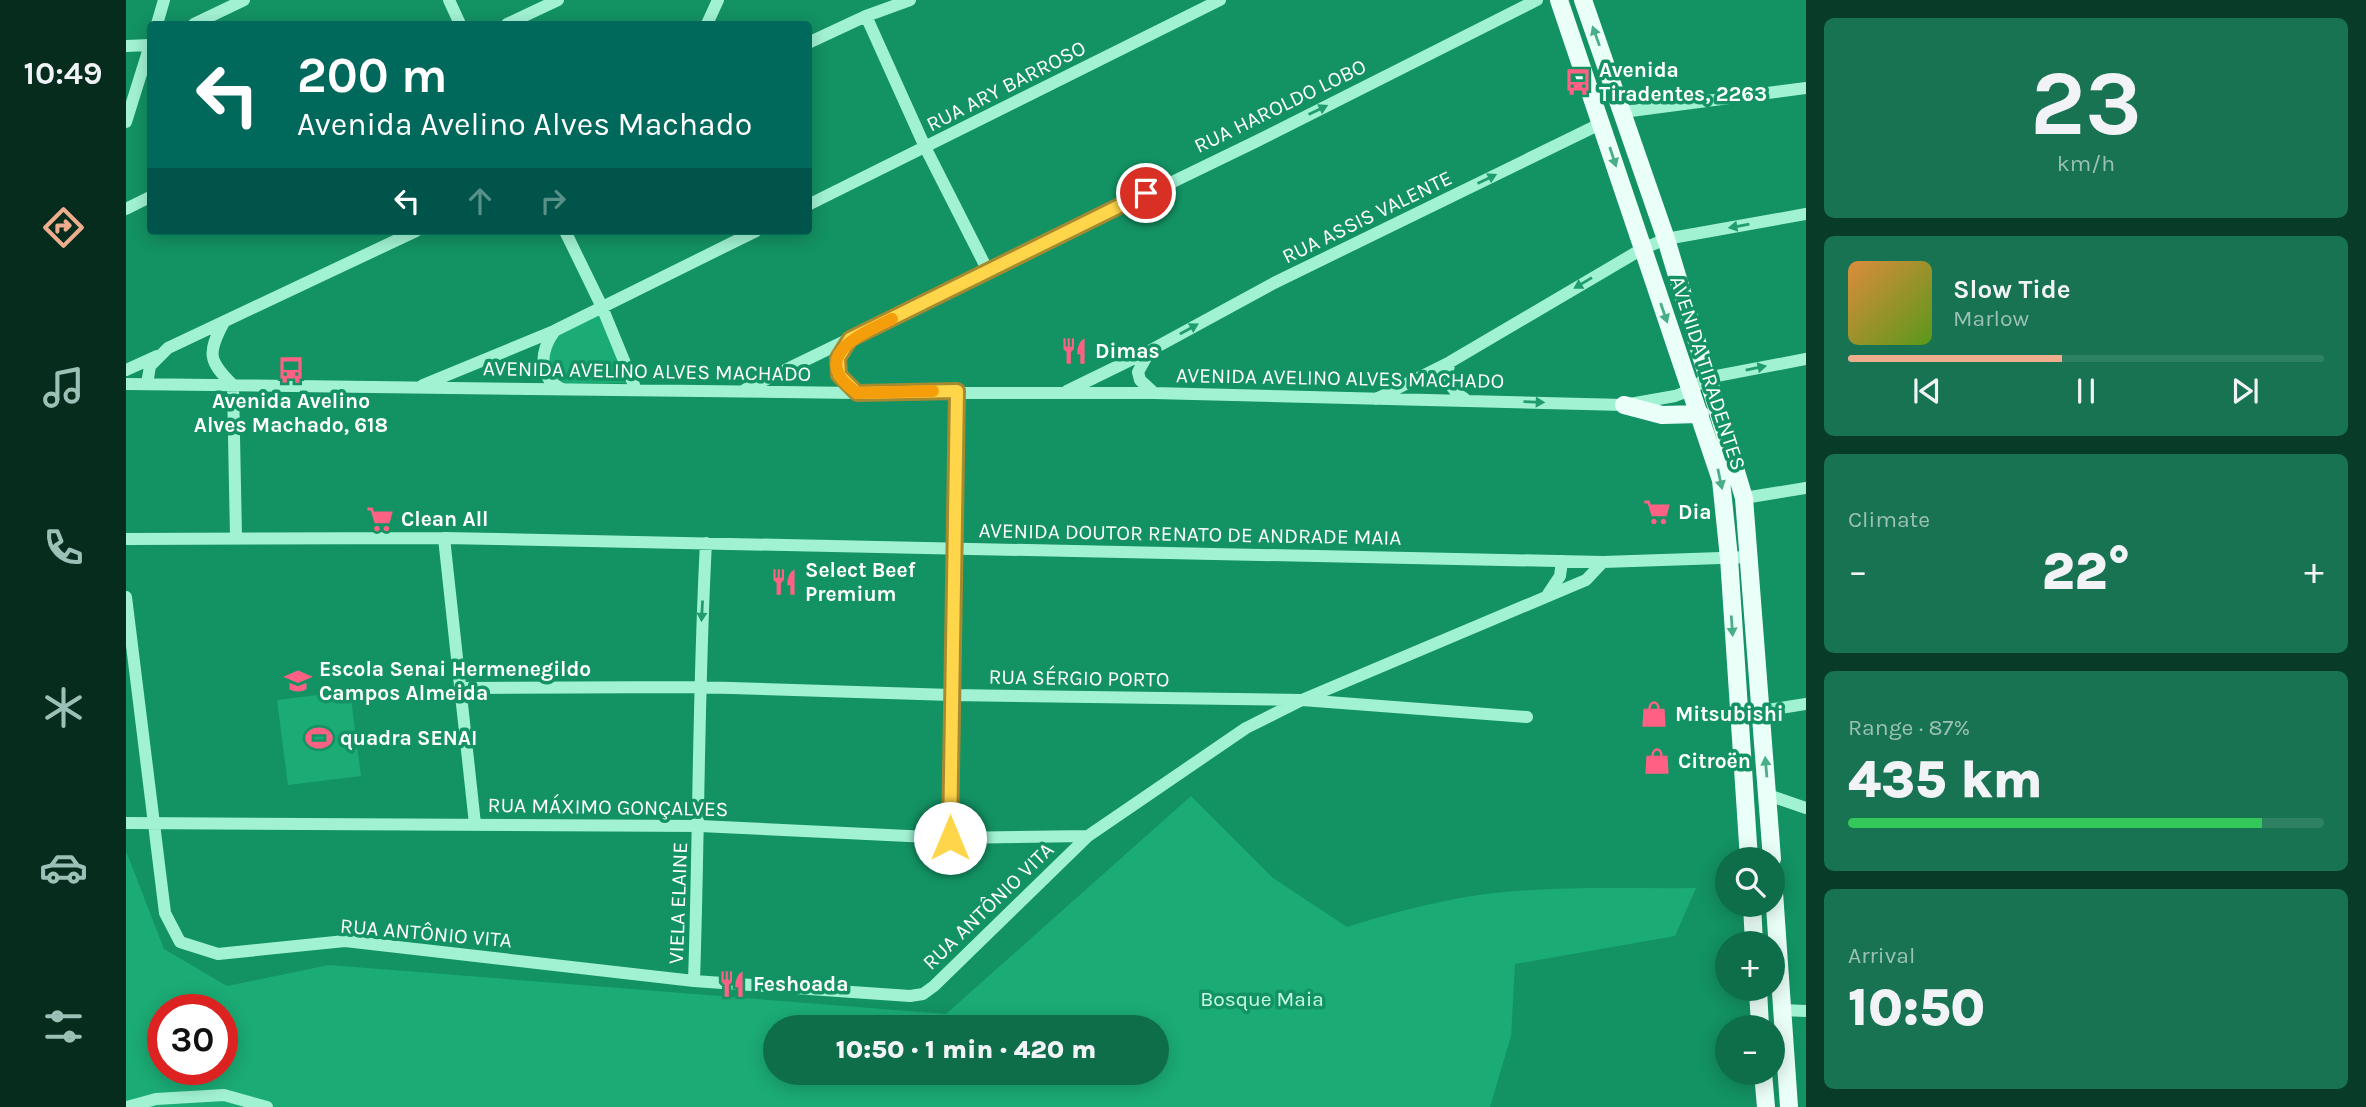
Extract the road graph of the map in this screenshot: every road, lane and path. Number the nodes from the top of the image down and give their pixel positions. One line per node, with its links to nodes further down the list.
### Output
1 (164, 0): 12 (street)
2 (244, 0): 13 (street)
3 (449, 0): 14 (street)
4 (558, 0): 15 (street)
5 (718, 0): 16 (street)
6 (909, 0): 11 (street)
7 (1220, 0): 25 (street, RUA ARY BARROSO)
8 (1537, 0): 35 (street, RUA HAROLDO LOBO, one-way to 8)
9 (1559, 0): 24 (main road, AVENIDA TIRADENTES)
10 (1583, 0): 22 (main road, AVENIDA TIRADENTES, one-way to 10)
11 (866, 16): 17 (street); 25 (street)
12 (158, 21)
13 (200, 21)
14 (459, 21)
15 (512, 21)
16 (708, 21)
17 (812, 41)
18 (147, 45): 19 (street)
19 (126, 46)
20 (147, 55): 23 (street)
21 (1806, 88): 22 (street)
22 (1623, 112): 33 (main road, AVENIDA TIRADENTES)
23 (126, 122)
24 (1602, 123): 34 (main road, AVENIDA TIRADENTES, one-way to 34); 40 (street, RUA ASSIS VALENTE, one-way to 24)
25 (925, 147): 27 (street, RUA ARY BARROSO); 35 (street)
26 (147, 198): 28 (street)
27 (812, 203)
28 (126, 209)
29 (1806, 214): 33 (street, one-way to 33)
30 (407, 235): 37 (street)
31 (567, 235): 36 (street)
32 (748, 235): 36 (street)
33 (1666, 239): 34 (street); 45 (main road, AVENIDA TIRADENTES)
34 (1642, 248): 43 (street, one-way to 43); 53 (main road, AVENIDA TIRADENTES, one-way to 53)
35 (988, 271): 39 (street, RUA HAROLDO LOBO)
36 (602, 307): 38 (street); 51 (street)
37 (224, 322): 41 (street); 48 (street)
38 (554, 331): 49 (street); 50 (street)
39 (850, 339): 52 (street, RUA HAROLDO LOBO); 55 (street)
40 (1151, 350): 56 (street, RUA ASSIS VALENTE); 57 (street)
41 (157, 356): 44 (street); 47 (street)
42 (1806, 359): 45 (street, one-way to 42)
43 (1450, 362): 58 (street); 59 (street)
44 (126, 370)
45 (1706, 378): 53 (street, AVENIDA AVELINO ALVES MACHADO); 63 (main road, AVENIDA TIRADENTES)
46 (126, 384): 47 (street, AVENIDA AVELINO ALVES MACHADO)
47 (147, 384): 48 (street, AVENIDA AVELINO ALVES MACHADO)
48 (233, 385): 49 (street, AVENIDA AVELINO ALVES MACHADO); 64 (street)
49 (417, 387): 50 (street, AVENIDA AVELINO ALVES MACHADO)
50 (564, 390): 51 (street, AVENIDA AVELINO ALVES MACHADO)
51 (636, 390): 52 (street, AVENIDA AVELINO ALVES MACHADO)
52 (743, 390): 55 (street, AVENIDA AVELINO ALVES MACHADO)
53 (1691, 390): 60 (street, AVENIDA AVELINO ALVES MACHADO); 61 (main road, AVENIDA TIRADENTES)
54 (957, 391): 55 (street, AVENIDA AVELINO ALVES MACHADO); 56 (street, AVENIDA AVELINO ALVES MACHADO); 68 (street)
55 (857, 393)
56 (1063, 393): 57 (street, AVENIDA AVELINO ALVES MACHADO)
57 (1154, 393): 59 (street, AVENIDA AVELINO ALVES MACHADO)
58 (1466, 399): 59 (street, AVENIDA AVELINO ALVES MACHADO); 60 (street, AVENIDA AVELINO ALVES MACHADO, one-way to 60)
59 (1373, 401)
60 (1624, 405): 61 (main road)
61 (1700, 414): 70 (main road, AVENIDA TIRADENTES, one-way to 70)
62 (1806, 488): 63 (street)
63 (1744, 498): 69 (main road, AVENIDA TIRADENTES)
64 (236, 537): 65 (street, AVENIDA DOUTOR RENATO DE ANDRADE MAIA); 66 (street, AVENIDA DOUTOR RENATO DE ANDRADE MAIA)
65 (444, 538): 67 (street, AVENIDA DOUTOR RENATO DE ANDRADE MAIA); 76 (street)
66 (126, 539)
67 (706, 543): 68 (street, AVENIDA DOUTOR RENATO DE ANDRADE MAIA); 75 (street, VIELA ELAINE, one-way to 75)
68 (955, 548): 71 (street, AVENIDA DOUTOR RENATO DE ANDRADE MAIA); 77 (street)
69 (1749, 557): 70 (street, AVENIDA DOUTOR RENATO DE ANDRADE MAIA); 80 (main road, AVENIDA TIRADENTES)
70 (1729, 558): 72 (street, AVENIDA DOUTOR RENATO DE ANDRADE MAIA); 90 (main road, AVENIDA TIRADENTES, one-way to 90)
71 (1562, 561): 72 (street, AVENIDA DOUTOR RENATO DE ANDRADE MAIA); 73 (street)
72 (1603, 562): 73 (street, RUA ANTÔNIO VITA)
73 (1547, 594): 78 (street, RUA ANTÔNIO VITA)
74 (126, 597): 86 (street, RUA ANTÔNIO VITA)
75 (698, 687): 76 (street, RUA SÉRGIO PORTO); 77 (street, RUA SÉRGIO PORTO); 87 (street, VIELA ELAINE)
76 (462, 688): 85 (street)
77 (951, 695): 78 (street, RUA SÉRGIO PORTO); 89 (street)
78 (1301, 700): 81 (street, RUA SÉRGIO PORTO); 88 (street, RUA ANTÔNIO VITA)
79 (1806, 704): 80 (street)
80 (1761, 711): 82 (main road, AVENIDA TIRADENTES, one-way to 80)
81 (1527, 717)
82 (1768, 795): 83 (street); 91 (main road, AVENIDA TIRADENTES)
83 (1806, 807)
84 (126, 823): 86 (street, RUA MÁXIMO GONÇALVES)
85 (475, 824): 86 (street, RUA MÁXIMO GONÇALVES); 87 (street, RUA MÁXIMO GONÇALVES)
86 (155, 825): 93 (street, RUA ANTÔNIO VITA)
87 (700, 826): 89 (street, RUA MÁXIMO GONÇALVES); 93 (street, VIELA ELAINE)
88 (1088, 836): 89 (street, RUA MÁXIMO GONÇALVES); 93 (street, RUA ANTÔNIO VITA)
89 (950, 838)
90 (1748, 847)
91 (1771, 847)
92 (1775, 917): 94 (main road)
93 (694, 981)
94 (1781, 1010): 95 (street); 100 (main road)
95 (1806, 1011)
96 (1764, 1085): 99 (main road)
97 (127, 1107): 98 (street)
98 (267, 1107)
99 (1766, 1107)
100 (1788, 1107)

